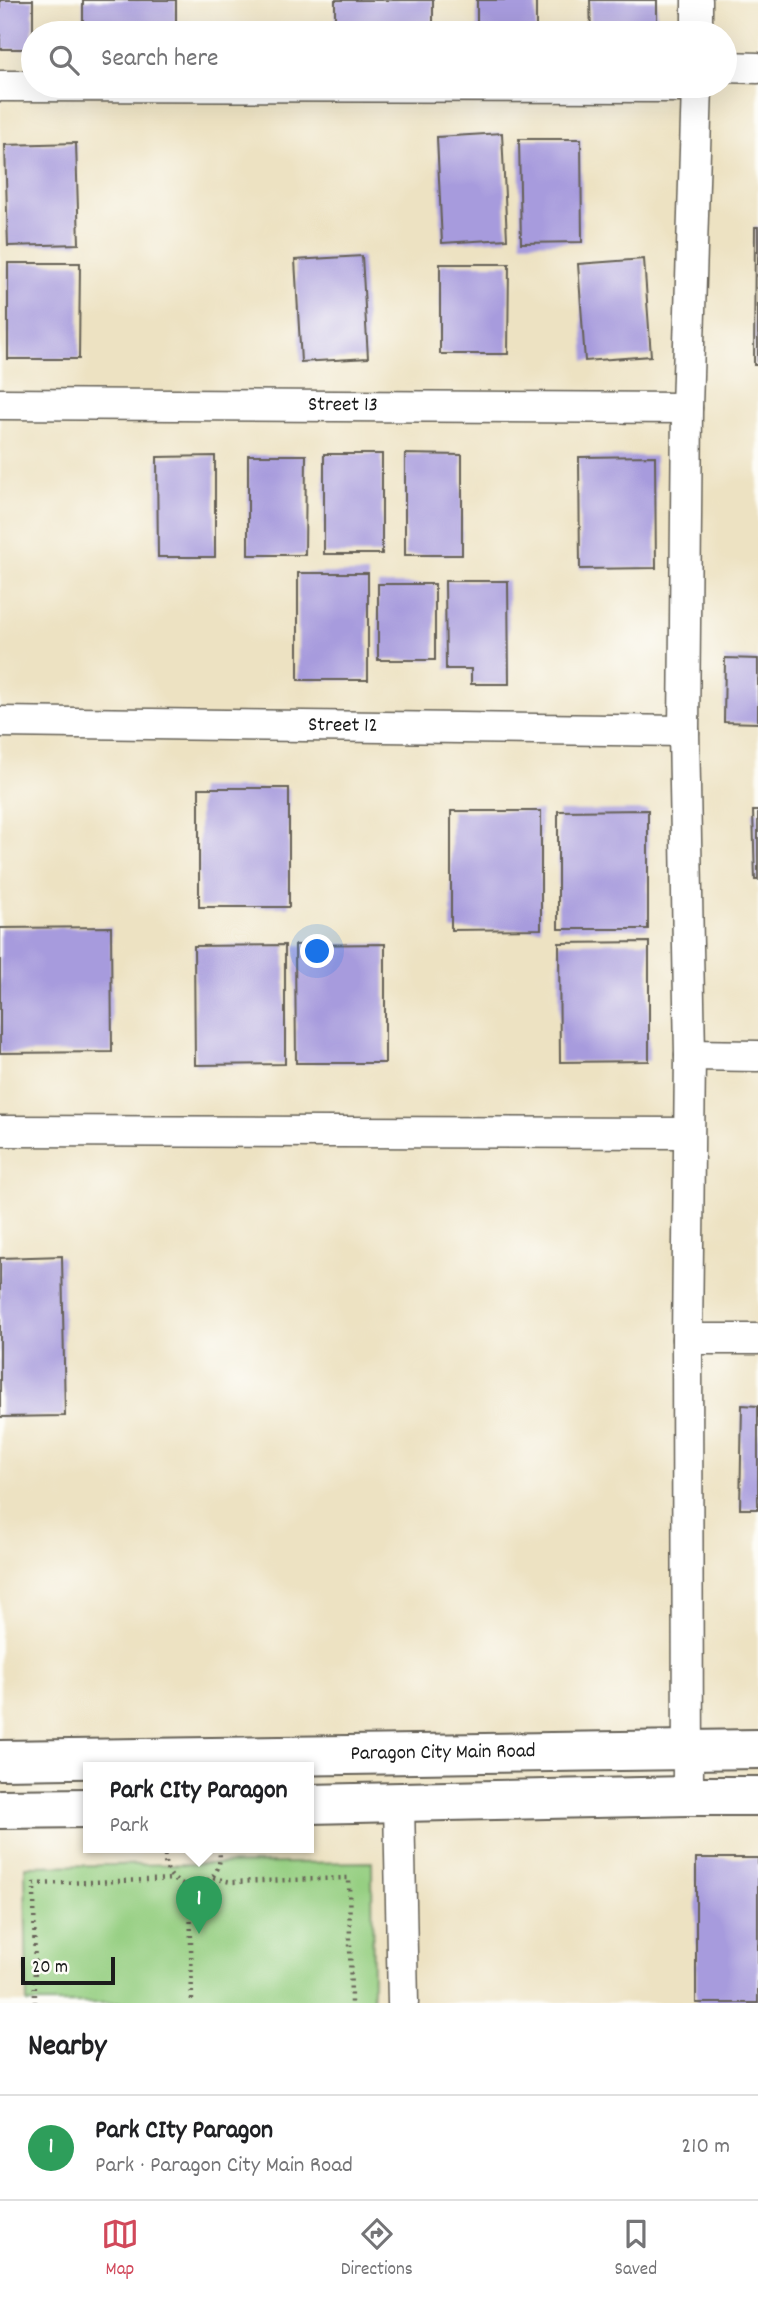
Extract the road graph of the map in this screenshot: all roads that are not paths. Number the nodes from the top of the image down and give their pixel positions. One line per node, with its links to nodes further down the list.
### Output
1 (697, 0): 2 (street)
2 (697, 21)
3 (737, 67): 4 (street)
4 (758, 68)
5 (0, 86): 6 (street)
6 (21, 86)
7 (697, 98): 9 (street)
8 (0, 404): 9 (street, Street 13)
9 (687, 408): 11 (street)
10 (0, 722): 11 (street, Street 12)
11 (684, 731): 12 (street)
12 (690, 1055): 13 (street); 15 (street)
13 (758, 1056)
14 (0, 1131): 15 (street)
15 (688, 1133): 16 (street)
16 (687, 1339): 17 (street); 18 (street)
17 (758, 1339)
18 (687, 1748): 19 (street, Paragon City Main Road); 20 (street, Paragon City Main Road); 21 (street)
19 (758, 1749)
20 (0, 1760)
21 (688, 1796): 22 (street); 23 (street)
22 (758, 1796)
23 (400, 1803): 24 (street); 27 (street)
24 (314, 1804)
25 (83, 1808): 26 (street)
26 (0, 1809)
27 (403, 2003)

